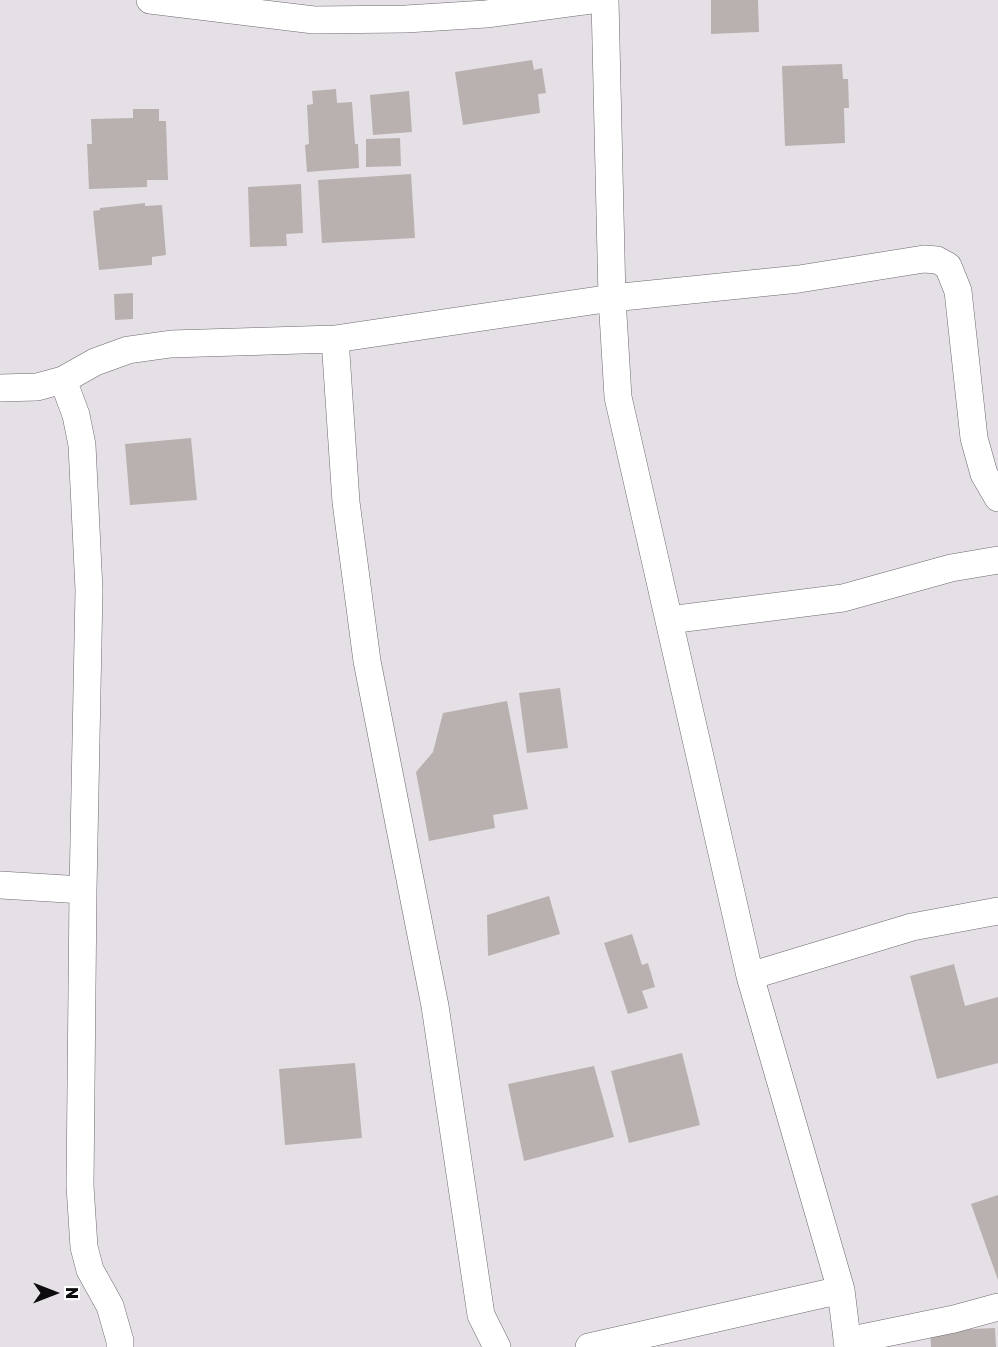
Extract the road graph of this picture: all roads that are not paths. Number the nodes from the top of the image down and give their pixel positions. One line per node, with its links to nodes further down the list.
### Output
1 (150, 0): 2 (street)
2 (591, 0)
3 (605, 0): 4 (street)
4 (612, 298): 5 (street); 8 (street); 10 (street)
5 (336, 339): 6 (street); 19 (street)
6 (63, 380): 7 (street); 12 (street)
7 (0, 388)
8 (998, 498)
9 (998, 560): 10 (street)
10 (669, 620): 14 (street)
11 (0, 885): 12 (street)
12 (83, 890): 18 (street)
13 (998, 911): 14 (street)
14 (750, 976): 15 (street)
15 (841, 1290): 17 (street); 20 (street)
16 (998, 1307): 17 (street)
17 (848, 1344)
18 (120, 1347)
19 (498, 1347)
20 (589, 1347)

